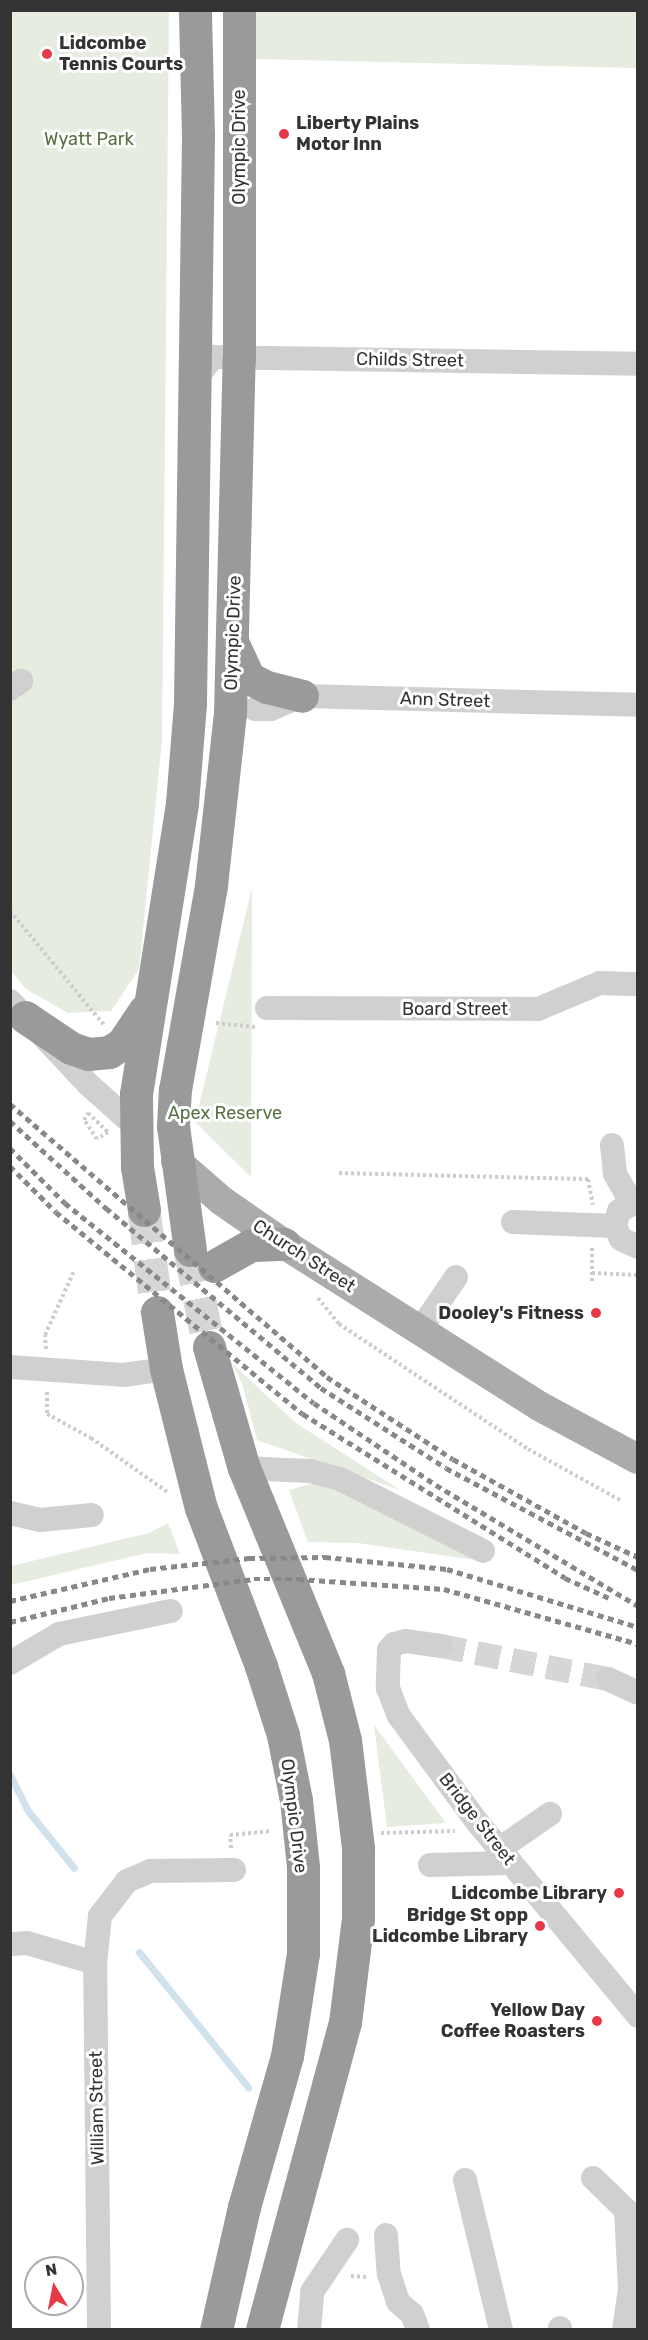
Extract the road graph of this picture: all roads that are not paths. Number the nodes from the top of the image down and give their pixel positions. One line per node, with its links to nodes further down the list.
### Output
1 (195, 10): 5 (highway)
2 (239, 10): 3 (highway, Olympic Drive)
3 (238, 357): 4 (street, Childs Street); 5 (street, Childs Street); 6 (highway, Olympic Drive)
4 (638, 364)
5 (194, 381): 11 (highway)
6 (233, 644): 7 (highway); 14 (highway, Olympic Drive)
7 (303, 696): 8 (street, Ann Street); 9 (street, Ann Street)
8 (638, 705)
9 (255, 709)
10 (638, 984): 12 (street, Board Street)
11 (149, 1001): 13 (highway); 15 (highway)
12 (267, 1008)
13 (17, 1009): 15 (street, Church Street)
14 (175, 1090): 15 (highway); 17 (highway, Olympic Drive)
15 (135, 1126): 17 (highway, Church Street); 19 (highway)
16 (612, 1145): 18 (street)
17 (176, 1161): 22 (main road, Church Street); 22 (highway, Olympic Drive)
18 (634, 1201): 21 (street)
19 (144, 1210)
20 (513, 1222): 21 (street)
21 (604, 1225): 23 (street)
22 (284, 1244): 26 (main road, Church Street)
23 (638, 1247)
24 (456, 1277): 26 (street)
25 (157, 1311): 29 (highway, Olympic Drive)
26 (420, 1330): 30 (main road, Church Street)
27 (209, 1347): 31 (highway)
28 (10, 1367): 29 (street)
29 (166, 1369): 53 (highway, Olympic Drive)
30 (638, 1459)
31 (244, 1468): 34 (street); 54 (highway)
32 (10, 1513): 33 (street)
33 (92, 1515)
34 (483, 1551)
35 (171, 1611): 37 (street)
36 (441, 1646): 41 (street, Bridge Street)
37 (10, 1663)
38 (608, 1679): 39 (street)
39 (638, 1693)
40 (550, 1814): 41 (street)
41 (505, 1856): 42 (street); 46 (street, Bridge Street)
42 (430, 1865)
43 (234, 1870): 45 (street, William Street)
44 (10, 1944): 45 (street)
45 (95, 1963): 52 (street, William Street)
46 (638, 2016)
47 (593, 2178): 59 (street)
48 (465, 2180): 58 (street)
49 (386, 2235): 51 (street)
50 (347, 2240): 55 (street)
51 (398, 2302): 56 (street); 57 (street)
52 (99, 2330)
53 (216, 2330)
54 (262, 2330)
55 (309, 2330)
56 (401, 2330)
57 (418, 2330)
58 (501, 2330)
59 (624, 2330)

